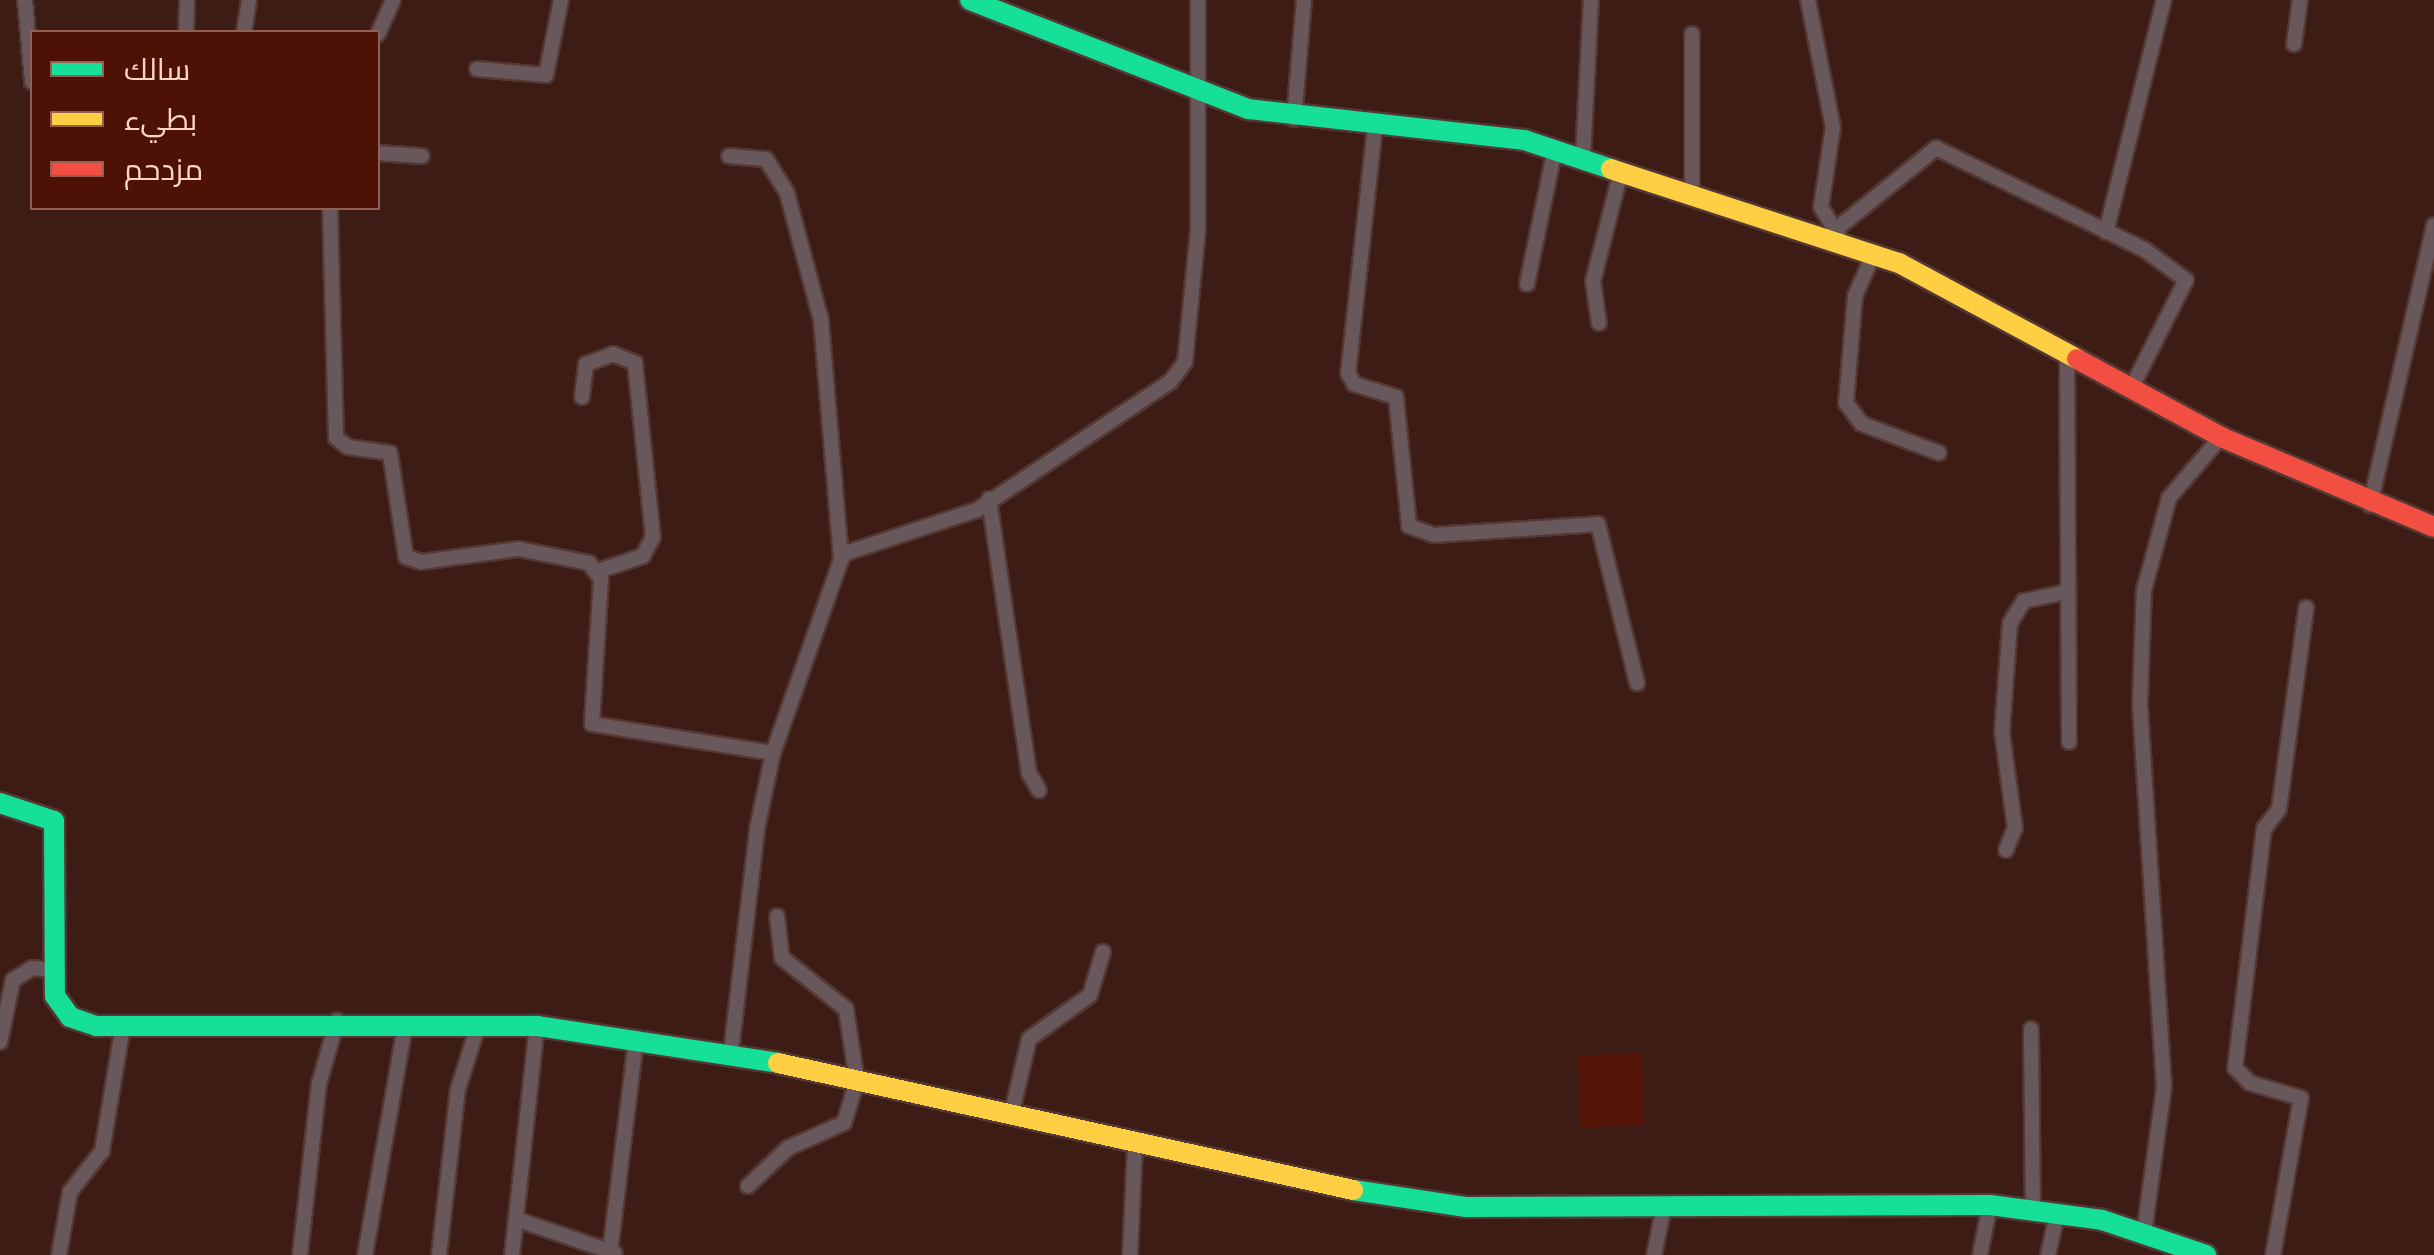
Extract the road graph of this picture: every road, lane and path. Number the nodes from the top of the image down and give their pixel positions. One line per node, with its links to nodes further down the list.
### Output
1 (25, 0): 18 (street)
2 (186, 0): 13 (street)
3 (248, 0): 14 (street)
4 (392, 0): 15 (street)
5 (561, 0): 19 (street)
6 (973, 0): 20 (street)
7 (1198, 0): 20 (street)
8 (1304, 0): 21 (street)
9 (1591, 0): 27 (street)
10 (1808, 0): 33 (street)
11 (2164, 0): 32 (street)
12 (2300, 0): 17 (street)
13 (186, 30)
14 (244, 30)
15 (380, 30)
16 (1692, 34): 29 (street)
17 (2294, 44)
18 (30, 59)
19 (477, 68)
20 (1202, 89): 21 (street); 42 (street)
21 (1294, 119): 22 (street)
22 (1375, 126): 23 (street); 49 (street)
23 (1556, 149): 27 (street); 35 (street)
24 (380, 153): 25 (street)
25 (422, 156)
26 (729, 156): 45 (street)
27 (1583, 157): 28 (street)
28 (1621, 172): 29 (street); 36 (street)
29 (1692, 198): 33 (street)
30 (330, 210): 46 (street)
31 (2434, 225): 43 (street)
32 (2106, 232): 33 (street); 38 (street)
33 (1840, 238): 34 (street)
34 (1873, 255): 37 (street); 41 (street)
35 (1526, 284)
36 (1600, 323)
37 (2066, 350): 38 (street); 47 (street)
38 (2132, 386): 40 (street)
39 (582, 397): 46 (street)
40 (2220, 436): 43 (street); 76 (street)
41 (1939, 452)
42 (989, 498): 45 (street); 52 (street)
43 (2370, 506): 44 (street)
44 (2434, 527)
45 (841, 560): 51 (street)
46 (598, 570): 51 (street)
47 (2063, 593): 50 (street); 54 (street)
48 (2306, 608): 88 (street)
49 (1636, 683)
50 (2069, 742)
51 (774, 753): 66 (street)
52 (1039, 790)
53 (0, 803): 57 (street)
54 (2006, 850)
55 (777, 916): 67 (street)
56 (1102, 952): 68 (street)
57 (55, 970): 59 (street); 65 (street)
58 (337, 1020): 59 (street); 60 (street); 79 (street)
59 (123, 1026): 78 (street)
60 (405, 1026): 61 (street); 80 (street)
61 (478, 1026): 62 (street); 81 (street)
62 (537, 1026): 64 (street); 75 (street)
63 (2030, 1029): 73 (street)
64 (636, 1039): 66 (street); 77 (street)
65 (0, 1042)
66 (732, 1052): 67 (street)
67 (857, 1081): 68 (street); 70 (street)
68 (1011, 1116): 69 (street)
69 (1135, 1144): 72 (street); 83 (street)
70 (748, 1186)
71 (1990, 1205): 72 (street); 73 (street); 85 (street)
72 (1663, 1211): 84 (street)
73 (2033, 1211): 74 (street)
74 (2057, 1214): 76 (street); 86 (street)
75 (521, 1222): 77 (street); 82 (street)
76 (2144, 1233): 87 (street)
77 (614, 1253)
78 (59, 1255)
79 (300, 1255)
80 (364, 1255)
81 (439, 1255)
82 (512, 1255)
83 (1130, 1255)
84 (1654, 1255)
85 (1980, 1255)
86 (2048, 1255)
87 (2206, 1255)
88 (2273, 1255)

